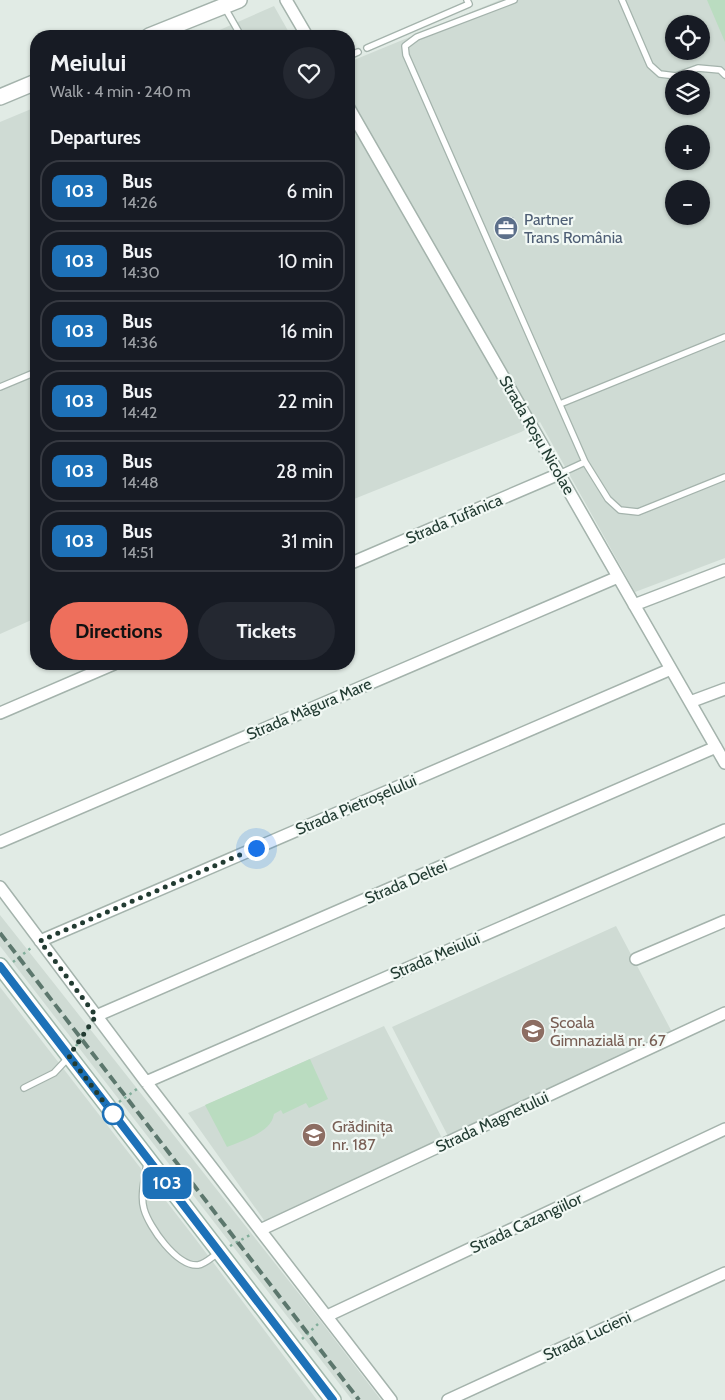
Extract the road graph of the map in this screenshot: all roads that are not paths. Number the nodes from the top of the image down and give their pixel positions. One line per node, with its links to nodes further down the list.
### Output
1 (239, 0): 6 (main road)
2 (286, 0): 9 (street)
3 (467, 0): 10 (lane)
4 (514, 0): 20 (lane)
5 (622, 0): 13 (lane)
6 (224, 6): 7 (main road); 8 (lane)
7 (164, 30)
8 (238, 30)
9 (304, 30)
10 (367, 48)
11 (358, 52): 12 (lane)
12 (355, 53)
13 (725, 75)
14 (30, 84): 15 (main road)
15 (0, 97)
16 (355, 118): 22 (street, Strada Roșu Nicolae)
17 (725, 337): 20 (lane)
18 (30, 374): 19 (lane)
19 (0, 387)
20 (560, 404): 21 (lane)
21 (585, 462): 22 (lane); 23 (lane)
22 (559, 474): 24 (street, Strada Tufănica); 26 (street, Strada Roșu Nicolae)
23 (725, 477)
24 (355, 561)
25 (725, 570): 27 (street)
26 (618, 577): 27 (street, Strada Roșu Nicolae); 36 (street, Strada Măgura Mare)
27 (634, 605): 28 (street, Strada Roșu Nicolae)
28 (671, 669): 31 (street, Strada Roșu Nicolae); 39 (street, Strada Pietroșelului)
29 (100, 670): 32 (street)
30 (725, 689): 31 (street)
31 (690, 702): 33 (street, Strada Roșu Nicolae)
32 (0, 712)
33 (716, 747): 34 (street, Strada Roșu Nicolae); 43 (street, Strada Deltei)
34 (725, 762)
35 (725, 830): 45 (street, Strada Meiului)
36 (0, 842)
37 (0, 887): 39 (street)
38 (725, 921): 40 (street)
39 (40, 941): 43 (street)
40 (636, 958)
41 (2, 969): 44 (main road)
42 (725, 1013): 49 (street, Strada Magnetului)
43 (96, 1016): 45 (street)
44 (69, 1056): 46 (lane); 48 (main road)
45 (146, 1082): 49 (street)
46 (24, 1088)
47 (725, 1129): 52 (street, Strada Cazangiilor)
48 (148, 1159): 50 (main road); 50 (lane)
49 (260, 1230): 52 (street)
50 (219, 1252): 53 (main road)
51 (725, 1273): 55 (street, Strada Lucieni)
52 (327, 1316): 54 (street)
53 (333, 1400)
54 (392, 1400)
55 (448, 1400)

